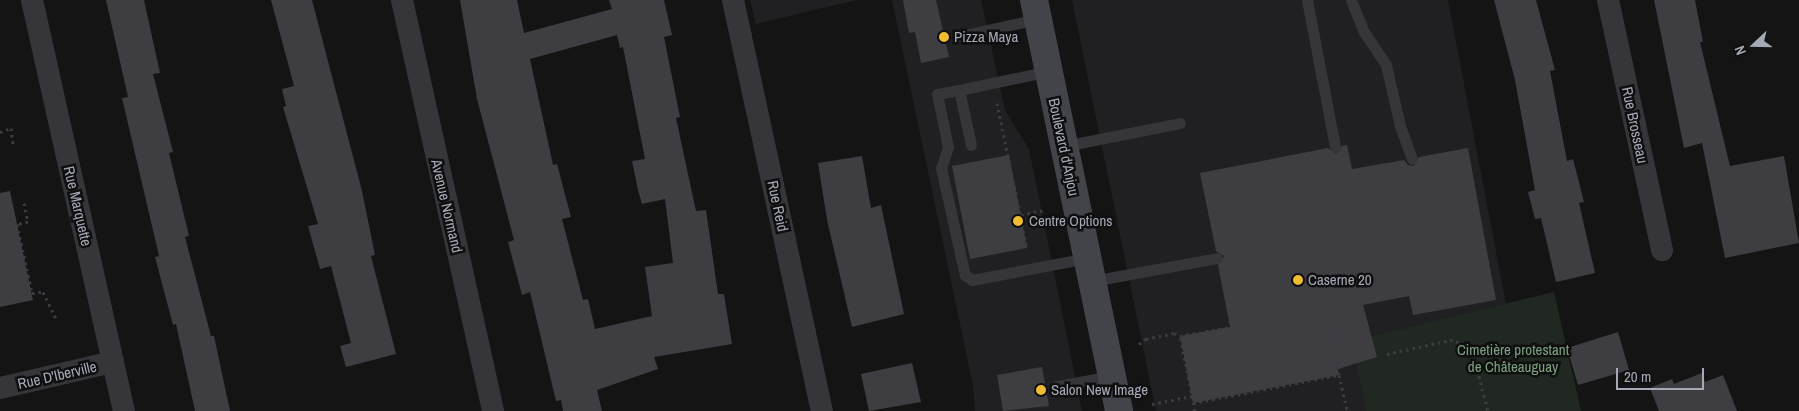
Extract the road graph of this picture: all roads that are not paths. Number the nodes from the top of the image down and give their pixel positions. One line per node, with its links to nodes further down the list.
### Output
1 (32, 0): 19 (street, Rue Marquette)
2 (402, 0): 24 (street, Avenue Normand)
3 (733, 0): 25 (street, Rue Reid)
4 (1306, 0): 14 (lane)
5 (1350, 0): 15 (lane)
6 (1608, 0): 16 (street, Rue Brosseau)
7 (1036, 10): 8 (lane); 9 (street, Boulevard d'Anjou)
8 (960, 36)
9 (1048, 71): 10 (lane); 13 (street, Boulevard d'Anjou)
10 (959, 90): 12 (lane); 18 (lane)
11 (1180, 123): 13 (lane)
12 (971, 145)
13 (1064, 146): 18 (street, Boulevard d'Anjou)
14 (1335, 147)
15 (1412, 158)
16 (1662, 250)
17 (1217, 258): 18 (lane)
18 (1090, 269): 20 (street, Boulevard d'Anjou)
19 (113, 362): 22 (street, Rue D'Iberville); 23 (street, Rue Marquette)
20 (1112, 376): 21 (lane); 26 (street, Boulevard d'Anjou)
21 (1057, 386)
22 (0, 388)
23 (124, 411)
24 (493, 411)
25 (822, 411)
26 (1119, 411)

